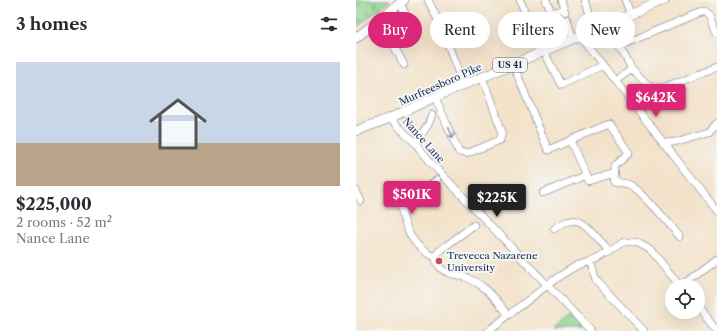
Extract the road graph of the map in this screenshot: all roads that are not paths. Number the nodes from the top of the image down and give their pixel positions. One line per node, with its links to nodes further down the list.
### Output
1 (428, 0): 33 (street)
2 (520, 0): 25 (street)
3 (546, 0): 11 (street)
4 (561, 0): 12 (street)
5 (585, 0): 13 (street)
6 (625, 0): 14 (street)
7 (662, 1): 15 (main road, Murfreesboro Pike / US 41)
8 (402, 2): 9 (main road); 10 (street)
9 (389, 12)
10 (405, 12)
11 (551, 12)
12 (565, 12)
13 (589, 12)
14 (630, 12)
15 (635, 12)
16 (568, 20): 19 (street)
17 (368, 28): 20 (main road)
18 (717, 33): 30 (street)
19 (576, 37): 21 (main road, Murfreesboro Pike / US 41)
20 (356, 38)
21 (568, 40)
22 (395, 48): 27 (street)
23 (550, 48): 25 (main road, Murfreesboro Pike / US 41)
24 (586, 48): 28 (street)
25 (543, 51): 26 (main road, Murfreesboro Pike / US 41); 28 (street)
26 (513, 64): 31 (main road, Murfreesboro Pike / US 41); 39 (street)
27 (404, 65)
28 (602, 65): 32 (street)
29 (717, 67): 30 (street)
30 (632, 69): 32 (street)
31 (482, 77): 33 (main road, Murfreesboro Pike / US 41); 34 (street, one-way to 31)
32 (615, 81): 41 (street)
33 (463, 85): 34 (main road, Murfreesboro Pike / US 41)
34 (435, 97): 36 (main road, Murfreesboro Pike / US 41)
35 (432, 115): 40 (street)
36 (390, 118): 38 (main road, Murfreesboro Pike / US 41); 40 (street, Nance Lane)
37 (717, 123): 41 (street)
38 (356, 131)
39 (570, 140): 42 (street); 43 (street)
40 (415, 143): 58 (street, Nance Lane)
41 (664, 143): 48 (street)
42 (615, 173): 43 (street); 51 (street)
43 (586, 175): 46 (street)
44 (437, 180): 53 (street)
45 (356, 191): 47 (street)
46 (543, 194)
47 (361, 201)
48 (717, 211)
49 (474, 225): 53 (street)
50 (554, 229): 52 (street)
51 (680, 237)
52 (610, 252): 55 (street); 56 (street)
53 (435, 257): 59 (street)
54 (717, 259): 57 (street)
55 (590, 261): 58 (street); 64 (street)
56 (675, 279)
57 (690, 279)
58 (548, 285): 59 (street); 63 (street, Nance Lane)
59 (509, 315): 62 (street)
60 (705, 316): 61 (street)
61 (717, 330)
62 (488, 331)
63 (592, 331)
64 (644, 331)

